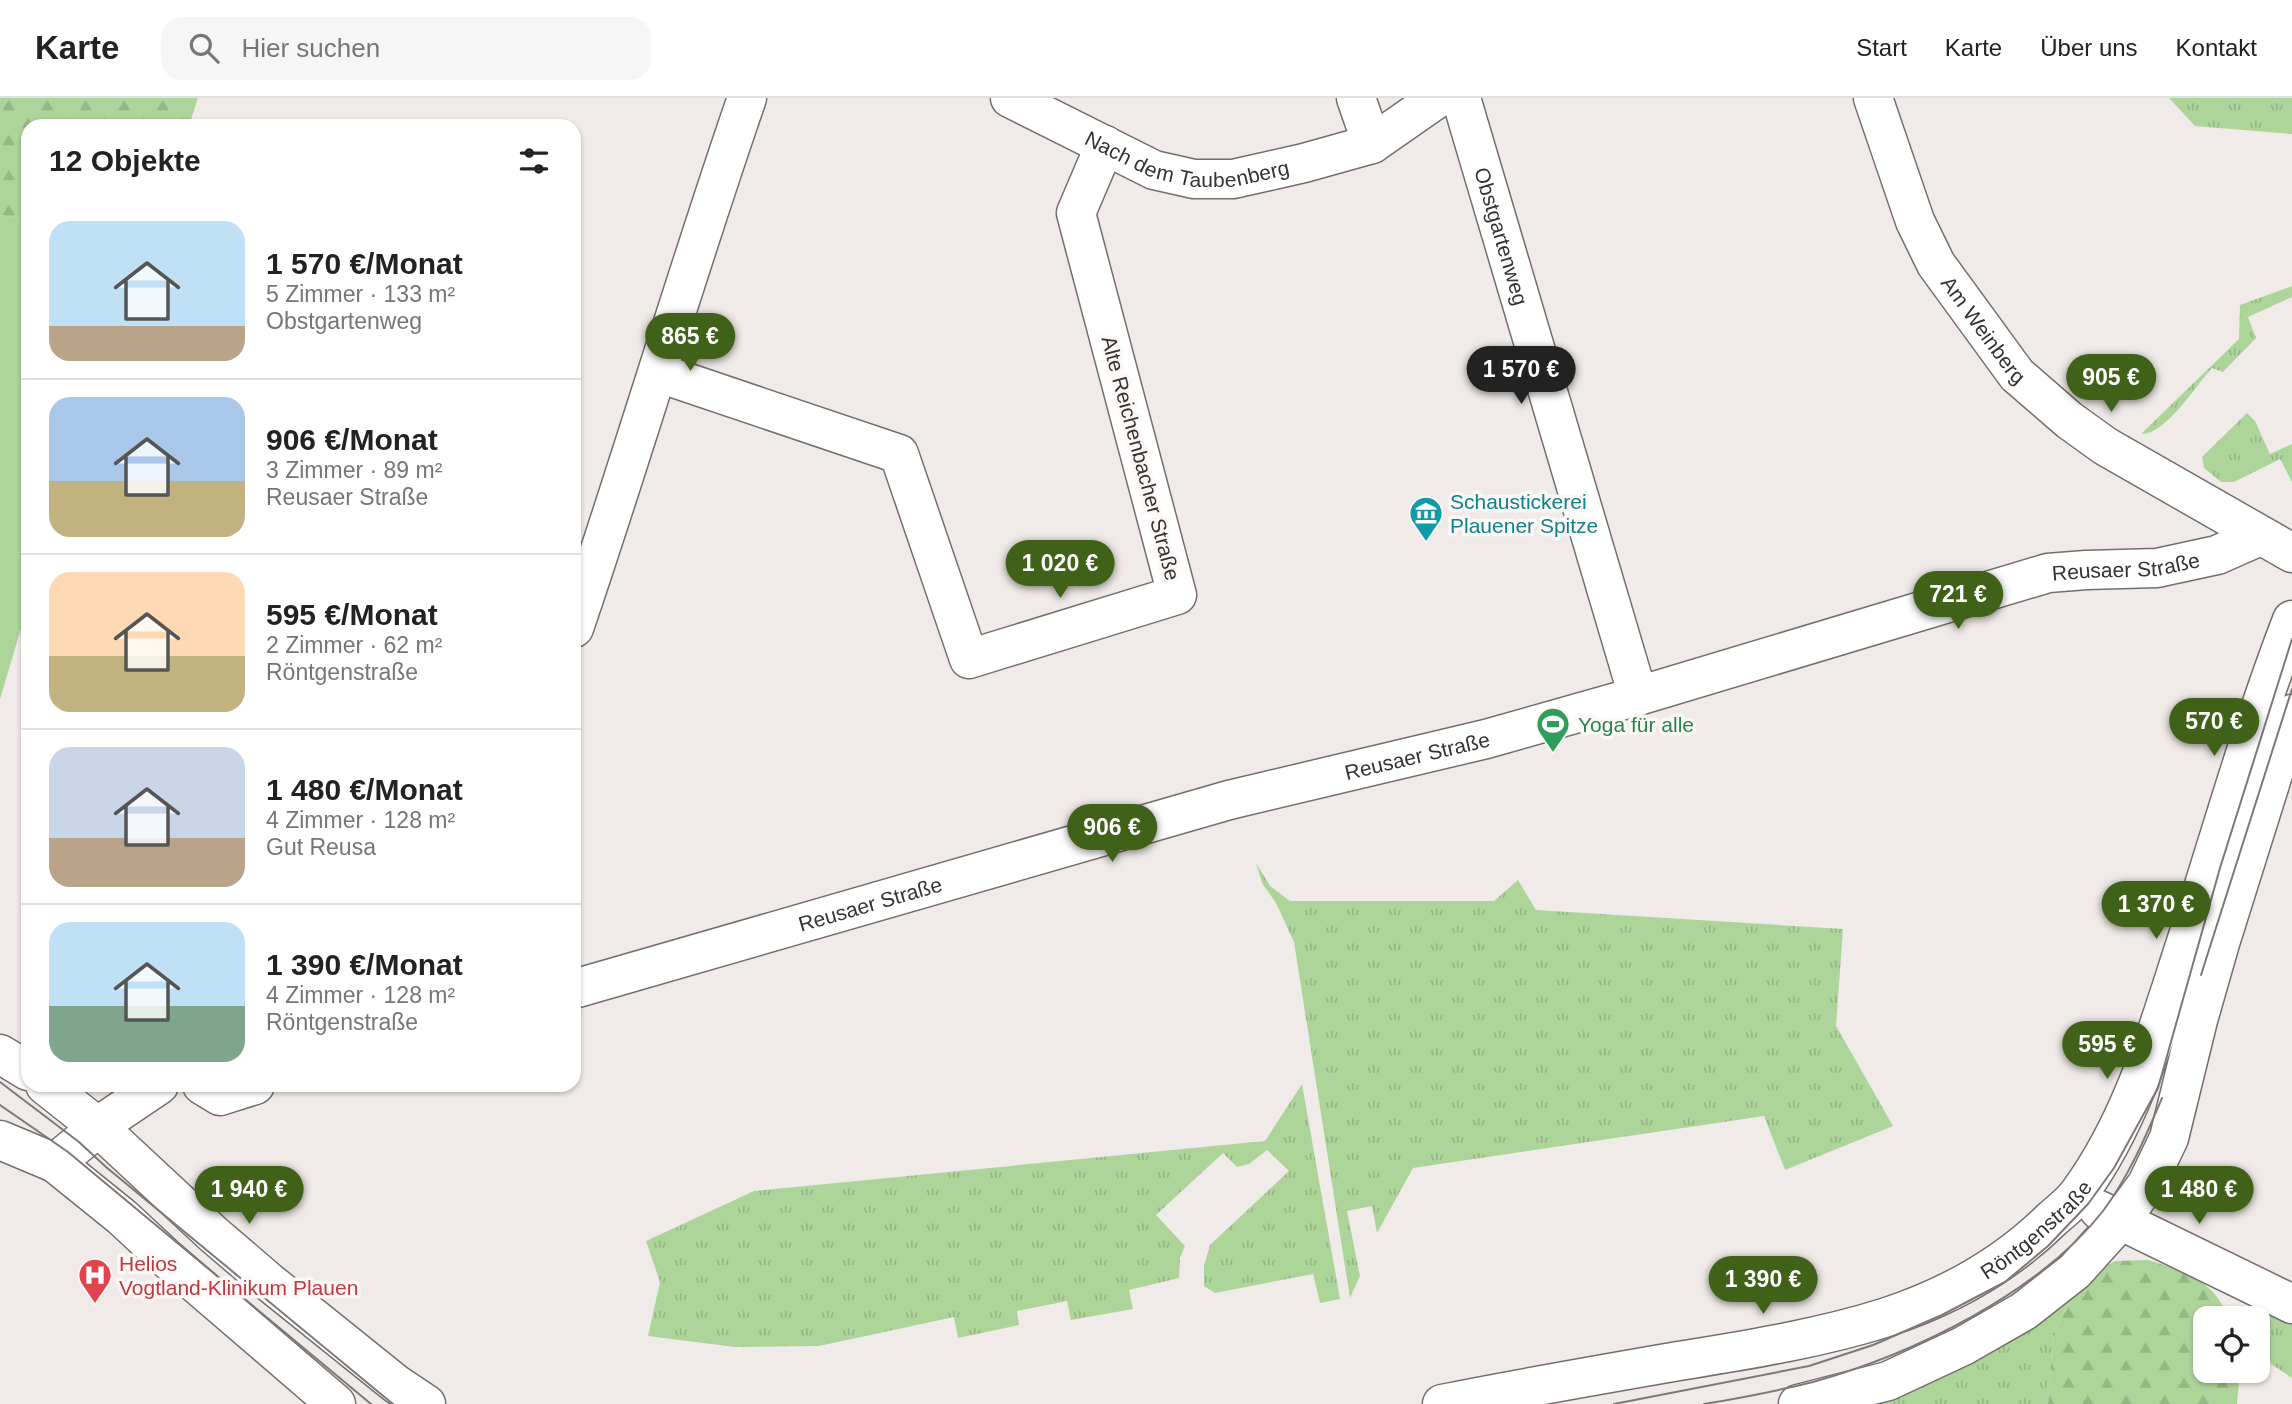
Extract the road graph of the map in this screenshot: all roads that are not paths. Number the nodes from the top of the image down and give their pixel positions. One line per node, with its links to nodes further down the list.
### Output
1 (747, 98): 9 (street)
2 (1010, 98): 8 (street, Nach dem Taubenberg)
3 (1356, 98): 7 (street)
4 (1438, 98): 7 (street, Nach dem Taubenberg)
5 (1461, 98): 13 (street, Obstgartenweg)
6 (1873, 98): 10 (street, Am Weinberg)
7 (1372, 144): 8 (street, Nach dem Taubenberg)
8 (1105, 145): 9 (street, Alte Reichenbacher Straße)
9 (659, 373): 11 (street)
10 (2276, 545): 13 (street, Reusaer Straße)
11 (581, 607)
12 (2292, 620): 25 (street, Röntgenstraße)
13 (1638, 696): 15 (street, Reusaer Straße)
14 (2292, 714): 26 (street)
15 (581, 987)
16 (0, 1054): 17 (street)
17 (21, 1067)
18 (55, 1092): 22 (street)
19 (149, 1092): 22 (street)
20 (213, 1092): 21 (street)
21 (233, 1092)
22 (99, 1127): 24 (street); 29 (street)
23 (0, 1140): 24 (street)
24 (55, 1163): 28 (street)
25 (2077, 1195): 26 (street); 30 (street, Röntgenstraße)
26 (2120, 1221): 27 (street); 31 (street)
27 (2292, 1304)
28 (337, 1404)
29 (426, 1404)
30 (1442, 1404)
31 (1798, 1404)

